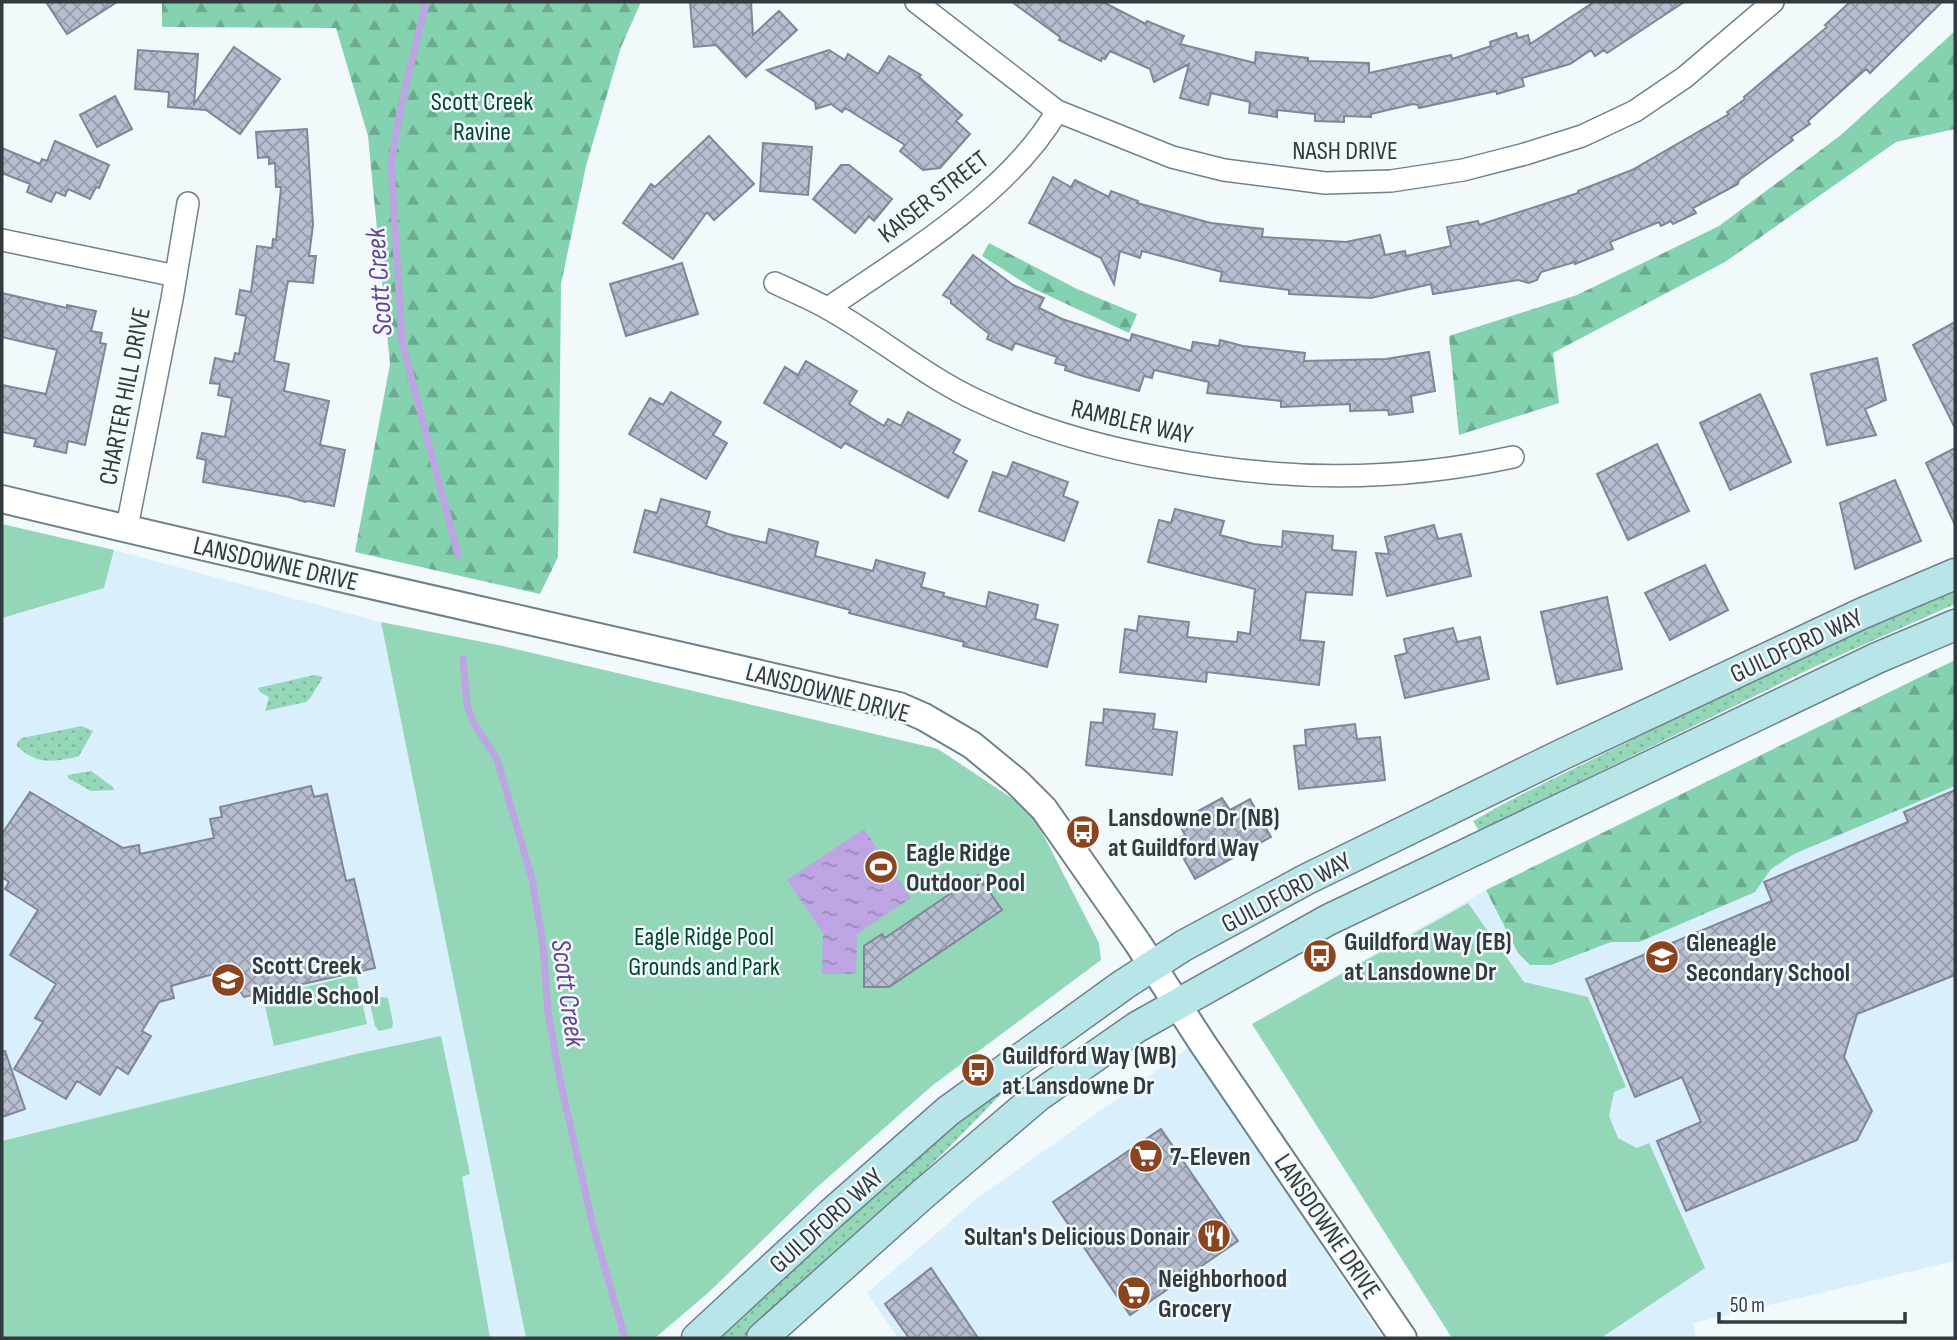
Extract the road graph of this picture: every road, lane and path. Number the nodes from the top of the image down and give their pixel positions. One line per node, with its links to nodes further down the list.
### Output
1 (916, 2): 3 (street, NASH DRIVE)
2 (1773, 2): 3 (street, NASH DRIVE)
3 (1057, 111): 8 (street, KAISER STREET)
4 (188, 203): 6 (street, CHARTER HILL DRIVE)
5 (2, 240): 6 (street, CHARTER HILL DRIVE)
6 (176, 276): 11 (street, CHARTER HILL DRIVE)
7 (775, 283): 8 (street, RAMBLER WAY)
8 (828, 308): 9 (street, RAMBLER WAY)
9 (1513, 457)
10 (2, 499): 11 (street, LANSDOWNE DRIVE)
11 (127, 527): 14 (street, LANSDOWNE DRIVE)
12 (1955, 574): 14 (main road, GUILDFORD WAY)
13 (1955, 625): 15 (main road, GUILDFORD WAY)
14 (1153, 966): 15 (street, LANSDOWNE DRIVE); 16 (main road, GUILDFORD WAY)
15 (1177, 1004): 17 (main road, GUILDFORD WAY); 18 (street, LANSDOWNE DRIVE)
16 (697, 1338)
17 (762, 1338)
18 (1403, 1338)

